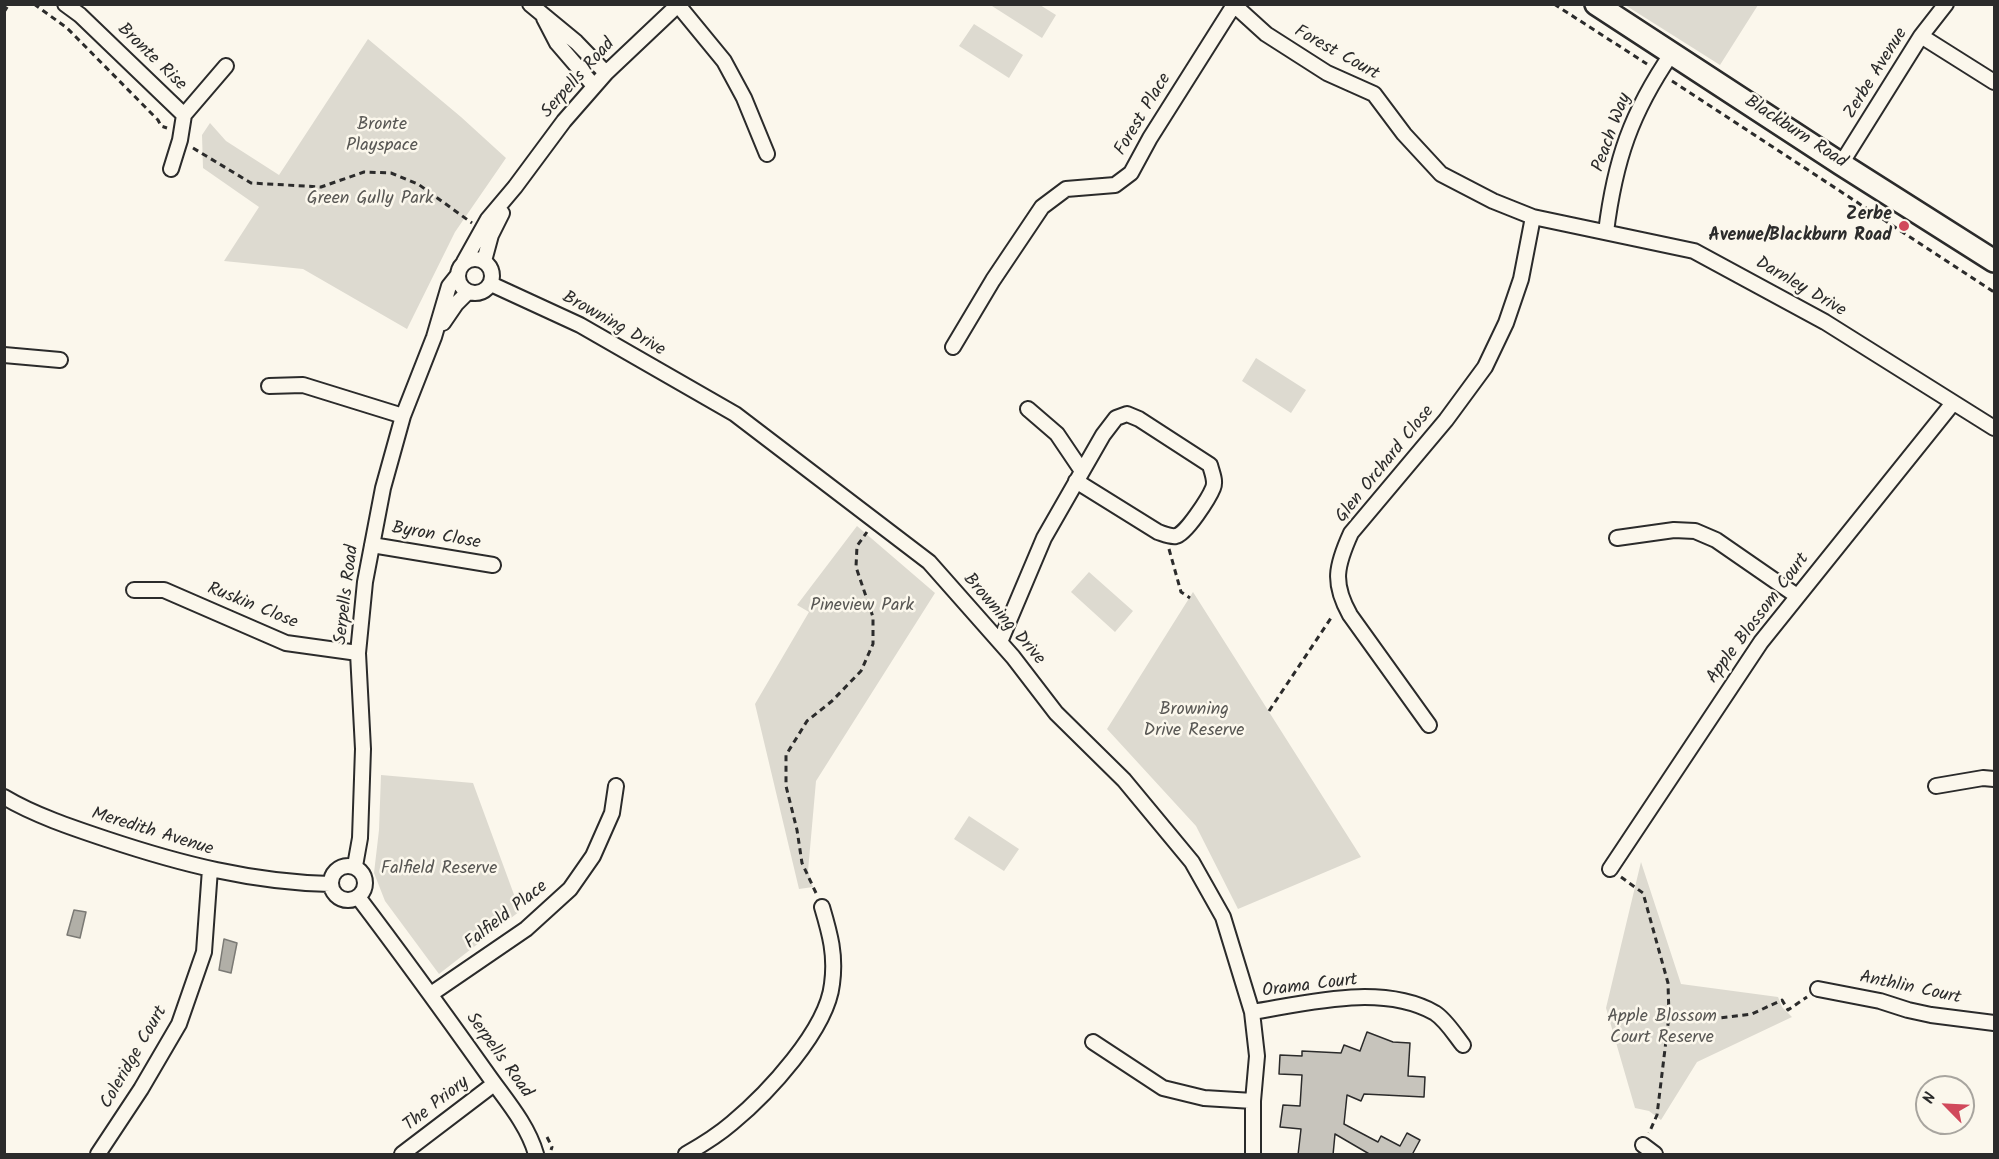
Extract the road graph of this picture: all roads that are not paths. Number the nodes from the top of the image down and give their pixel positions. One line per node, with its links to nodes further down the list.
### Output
1 (65, 4): 14 (street, Bronte Rise)
2 (531, 4): 7 (street)
3 (1596, 4): 9 (main road, Blackburn Road)
4 (1946, 4): 8 (street, Zerbe Avenue)
5 (679, 5): 11 (street, Serpells Road); 15 (street)
6 (1233, 5): 19 (street, Forest Court); 28 (street, Forest Place)
7 (543, 16): 11 (street); 13 (street)
8 (1921, 36): 12 (street); 16 (street, Zerbe Avenue)
9 (1672, 53): 16 (main road, Blackburn Road); 20 (street, Peach Way)
10 (226, 66): 14 (street, Bronte Rise)
11 (606, 73): 13 (street, Serpells Road)
12 (1995, 82)
13 (594, 86): 18 (street, Serpells Road)
14 (184, 115): 17 (street, Bronte Rise)
15 (767, 154)
16 (1841, 164): 22 (main road, Blackburn Road)
17 (171, 169)
18 (515, 187): 21 (street, Serpells Road); 23 (street, Serpells Road)
19 (1533, 217): 20 (street, Darnley Drive); 44 (street, Glen Orchard Close)
20 (1606, 232): 32 (street, Darnley Drive)
21 (484, 261): 23 (street); 25 (street)
22 (1995, 261)
23 (464, 262): 24 (street)
24 (457, 276): 26 (street); 27 (street, Serpells Road)
25 (491, 284): 26 (street); 42 (street, Browning Drive)
26 (467, 293): 27 (street, Serpells Road)
27 (434, 337): 34 (street, Serpells Road)
28 (953, 347)
29 (4, 355): 30 (street)
30 (60, 360)
31 (270, 386): 34 (street)
32 (1953, 403): 35 (street, Darnley Drive); 41 (street, Apple Blossom Court)
33 (1028, 409): 36 (street)
34 (403, 416): 38 (street, Serpells Road)
35 (1995, 428)
36 (1079, 476): 36 (street); 42 (street)
37 (1617, 538): 41 (street)
38 (372, 545): 39 (street, Byron Close); 43 (street, Serpells Road)
39 (493, 565)
40 (134, 590): 43 (street, Ruskin Close)
41 (1797, 596): 51 (street, Apple Blossom Court)
42 (1000, 642): 57 (street, Browning Drive)
43 (358, 653): 49 (street, Serpells Road)
44 (1429, 725)
45 (1995, 778): 47 (street)
46 (616, 786): 56 (street, Falfield Place)
47 (1936, 786)
48 (6, 801): 50 (street, Meredith Avenue)
49 (355, 866): 52 (street); 53 (street)
50 (210, 869): 52 (street, Meredith Avenue); 64 (street, Coleridge Court)
51 (1610, 869)
52 (330, 884): 53 (street)
53 (358, 897): 56 (street, Serpells Road)
54 (822, 907): 67 (street)
55 (1818, 989): 58 (street, Anthlin Court)
56 (431, 994): 61 (street, Serpells Road)
57 (1252, 1012): 60 (street, Orama Court); 62 (street, Browning Drive)
58 (1995, 1023)
59 (1094, 1042): 62 (street)
60 (1463, 1045)
61 (494, 1084): 65 (street, The Priory); 66 (street, Serpells Road)
62 (1253, 1101): 68 (street, Browning Drive)
63 (1643, 1145): 69 (street)
64 (98, 1155)
65 (402, 1155)
66 (536, 1155)
67 (686, 1155)
68 (1253, 1155)
69 (1655, 1155)

